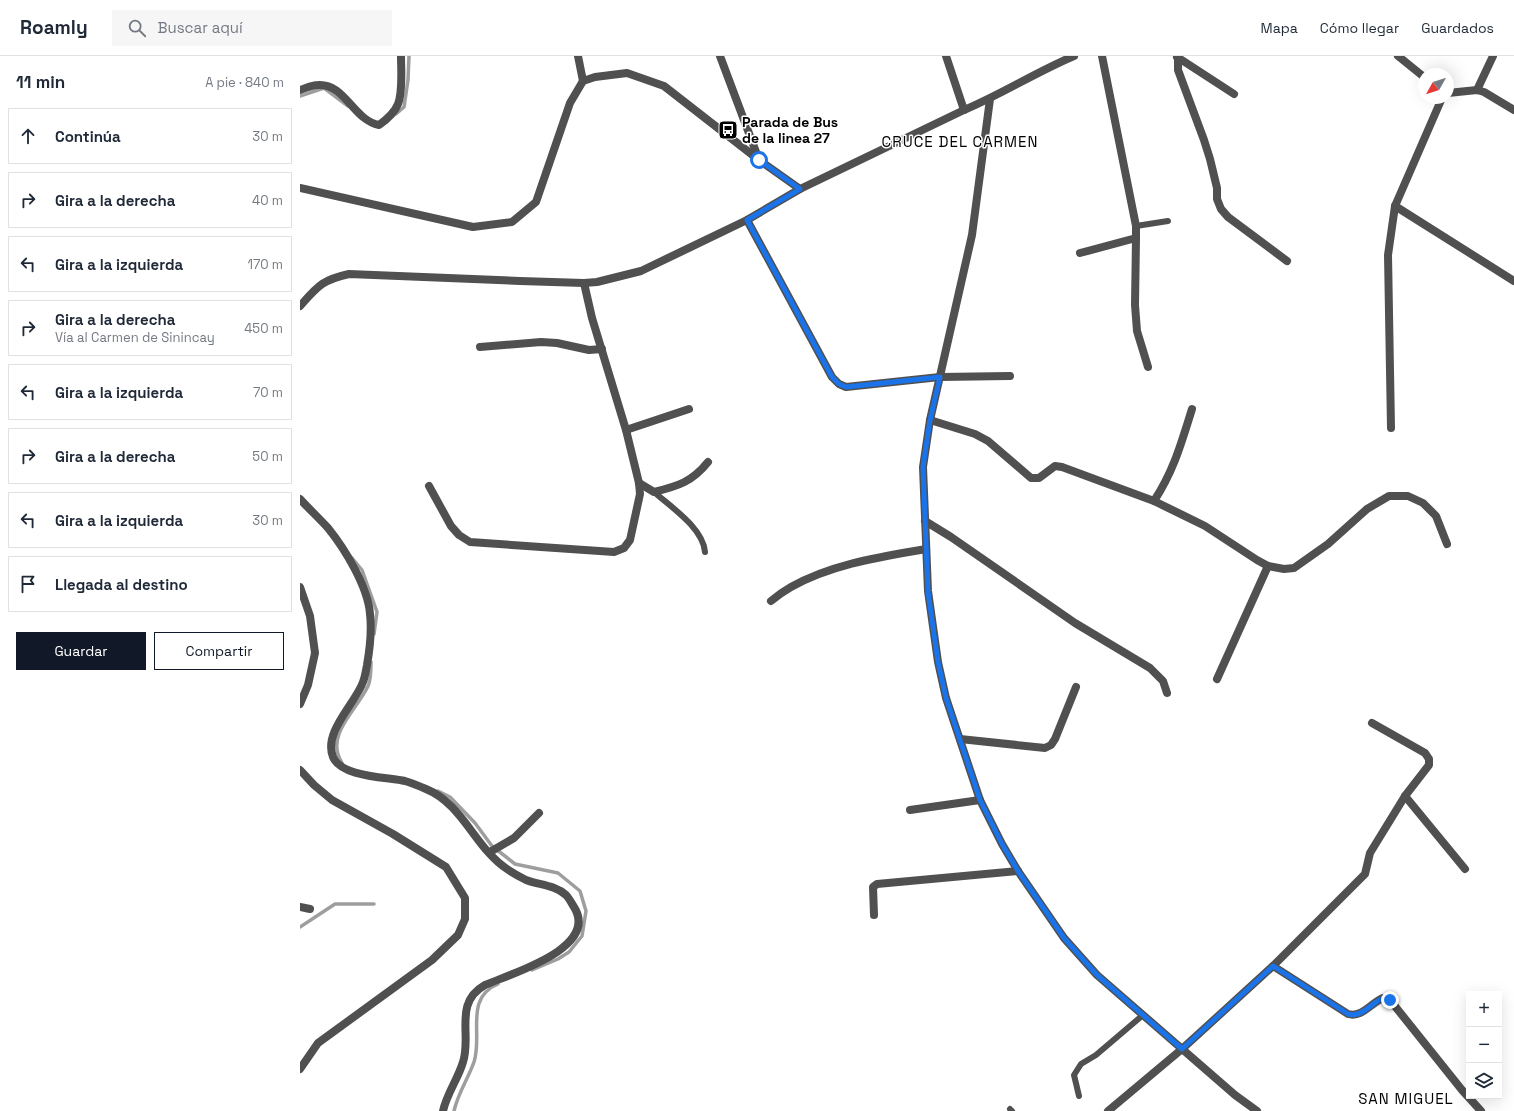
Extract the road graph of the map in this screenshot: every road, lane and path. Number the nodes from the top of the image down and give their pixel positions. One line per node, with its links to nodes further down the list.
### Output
1 (401, 56): 13 (street)
2 (578, 56): 12 (street)
3 (720, 56): 21 (street)
4 (946, 56): 19 (street)
5 (1074, 56): 10 (street)
6 (1102, 56): 27 (street)
7 (1398, 56): 11 (street)
8 (1493, 56): 14 (street)
9 (1177, 57): 16 (street); 30 (street)
10 (1060, 59): 17 (street)
11 (1418, 72)
12 (583, 81): 21 (street); 22 (street)
13 (300, 90)
14 (1477, 90): 15 (street); 20 (street)
15 (1454, 92)
16 (1234, 94)
17 (990, 99): 19 (street); 38 (street)
18 (1439, 104): 24 (street)
19 (964, 110): 23 (street)
20 (1514, 110)
21 (759, 160): 23 (street)
22 (300, 188)
23 (800, 189): 25 (street)
24 (1395, 206): 31 (street); 42 (street)
25 (747, 220): 32 (street); 38 (street)
26 (1168, 221): 27 (lane)
27 (1136, 226): 28 (street)
28 (1136, 238): 29 (street); 36 (street)
29 (1080, 253)
30 (1288, 261)
31 (1514, 281)
32 (584, 283): 33 (street); 35 (street)
33 (300, 306)
34 (480, 347): 35 (street)
35 (602, 349): 43 (street)
36 (1148, 367)
37 (1010, 376): 38 (street)
38 (940, 377): 41 (street)
39 (689, 409): 43 (street)
40 (1192, 409): 49 (street)
41 (930, 420): 49 (street); 50 (street)
42 (1391, 428)
43 (626, 430): 45 (street)
44 (708, 462): 47 (street)
45 (639, 483): 46 (street); 47 (street)
46 (429, 486)
47 (654, 492): 53 (lane)
48 (300, 499): 68 (street)
49 (1154, 501): 54 (street)
50 (925, 521): 52 (street); 59 (street)
51 (1447, 544): 54 (street)
52 (926, 550): 56 (street); 62 (street)
53 (705, 552)
54 (1268, 566): 57 (street)
55 (300, 587): 60 (street)
56 (770, 601)
57 (1217, 679)
58 (1076, 686): 62 (street)
59 (1167, 694)
60 (300, 704)
61 (1372, 723): 64 (street)
62 (960, 739): 65 (street)
63 (300, 770): 77 (street)
64 (1405, 796): 69 (street); 74 (street)
65 (980, 800): 66 (street); 70 (street)
66 (910, 810)
67 (539, 813): 68 (street)
68 (490, 852): 79 (street)
69 (1465, 869)
70 (1018, 871): 73 (street); 75 (street)
71 (300, 907): 72 (street)
72 (310, 909)
73 (874, 915)
74 (1273, 966): 76 (street); 82 (street)
75 (1143, 1015): 76 (street); 78 (lane)
76 (1182, 1049): 80 (street); 81 (street)
77 (300, 1069)
78 (1078, 1096)
79 (443, 1111)
80 (1108, 1111)
81 (1257, 1111)
82 (1481, 1111)

